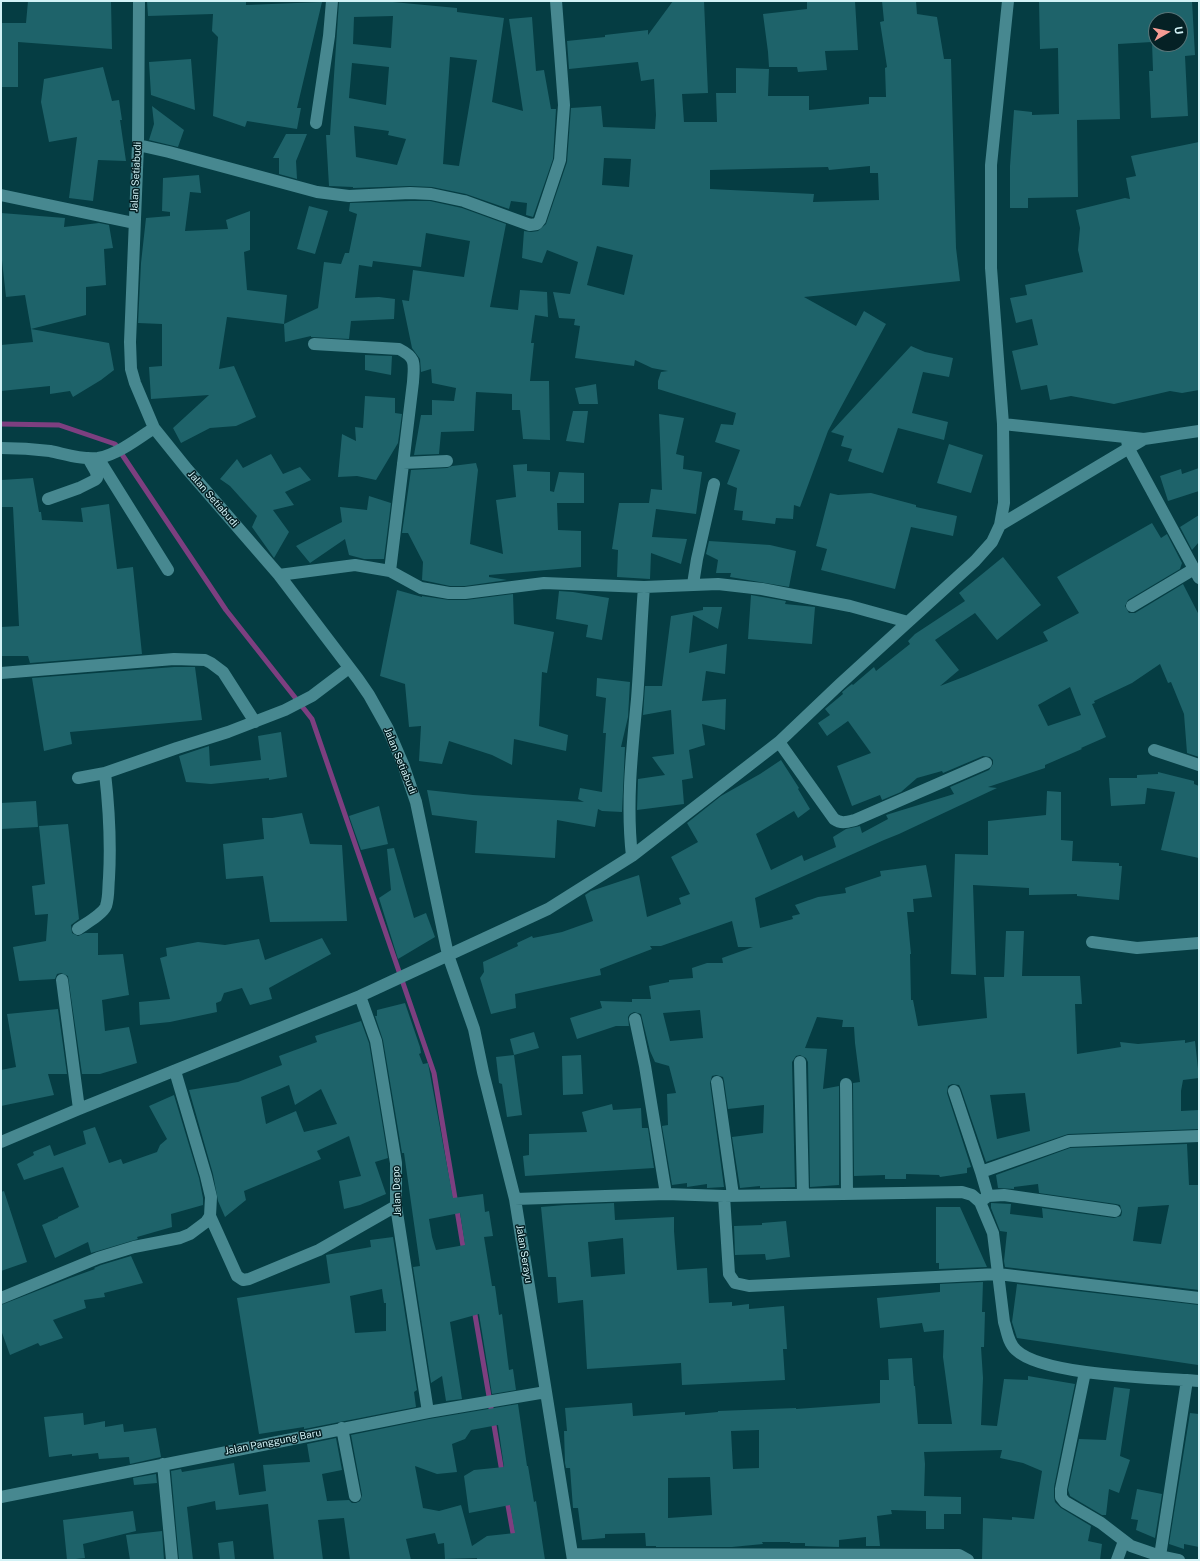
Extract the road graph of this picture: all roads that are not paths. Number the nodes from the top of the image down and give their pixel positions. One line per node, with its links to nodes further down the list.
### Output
1 (139, 1): 6 (street, Jalan Setiabudi)
2 (332, 1): 5 (street)
3 (556, 1): 6 (street)
4 (1008, 1): 10 (street)
5 (316, 123)
6 (138, 145): 8 (street, Jalan Setiabudi)
7 (1, 195): 8 (street)
8 (134, 223): 11 (street, Jalan Setiabudi)
9 (314, 344): 19 (street)
10 (1003, 424): 13 (street); 22 (street)
11 (154, 428): 17 (street); 26 (street, Jalan Setiabudi)
12 (1199, 431): 14 (street)
13 (1126, 436): 14 (street); 16 (street)
14 (1144, 439): 16 (street)
15 (1, 448): 17 (street)
16 (1129, 449): 22 (street); 25 (street)
17 (98, 457): 21 (street); 23 (street)
18 (447, 461): 19 (street)
19 (403, 463): 24 (street)
20 (714, 484): 27 (street)
21 (48, 499)
22 (1000, 525): 30 (street)
23 (168, 570)
24 (390, 571): 26 (street); 28 (street)
25 (1197, 573): 29 (street)
26 (279, 575): 31 (street, Jalan Setiabudi)
27 (693, 584): 28 (street); 30 (street)
28 (644, 587): 40 (street)
29 (1132, 606)
30 (908, 622): 34 (street)
31 (349, 668): 33 (street); 44 (street, Jalan Setiabudi)
32 (1, 673): 33 (street)
33 (255, 722): 38 (street)
34 (779, 742): 36 (street); 40 (street)
35 (1154, 750): 37 (street)
36 (986, 763)
37 (1199, 766)
38 (105, 773): 39 (street); 41 (street)
39 (78, 778)
40 (632, 856): 44 (street)
41 (78, 929)
42 (1092, 942): 43 (street)
43 (1199, 943)
44 (448, 955): 46 (street); 61 (street, Jalan Serayu)
45 (62, 980): 53 (street)
46 (360, 996): 49 (street); 63 (street, Jalan Depo)
47 (635, 1019): 58 (street)
48 (800, 1062): 59 (street)
49 (175, 1071): 53 (street); 65 (street)
50 (717, 1082): 60 (street)
51 (846, 1084): 57 (street)
52 (954, 1091): 56 (street)
53 (79, 1109): 55 (street)
54 (1199, 1136): 56 (street)
55 (1, 1142)
56 (981, 1172): 62 (street)
57 (847, 1193): 59 (street); 62 (street)
58 (666, 1194): 60 (street); 61 (street)
59 (803, 1194): 60 (street)
60 (728, 1195): 66 (street)
61 (515, 1199): 71 (street, Jalan Serayu)
62 (984, 1199): 64 (street); 66 (street)
63 (396, 1206): 65 (street); 72 (street, Jalan Depo)
64 (1115, 1211)
65 (210, 1216): 67 (street)
66 (998, 1274): 68 (street); 69 (street)
67 (1, 1298)
68 (1199, 1298)
69 (1085, 1372): 70 (street); 77 (street)
70 (1193, 1381): 78 (street)
71 (546, 1392): 72 (street, Jalan Panggung Baru); 79 (street, Jalan Serayu)
72 (428, 1412): 73 (street, Jalan Panggung Baru)
73 (342, 1428): 74 (street, Jalan Panggung Baru); 75 (street)
74 (163, 1464): 76 (street, Jalan Panggung Baru); 80 (street)
75 (355, 1496)
76 (1, 1497)
77 (1124, 1540): 78 (street); 82 (street)
78 (1160, 1556): 83 (street)
79 (572, 1557): 81 (street)
80 (172, 1560)
81 (968, 1560)
82 (1117, 1560)
83 (1179, 1560)

